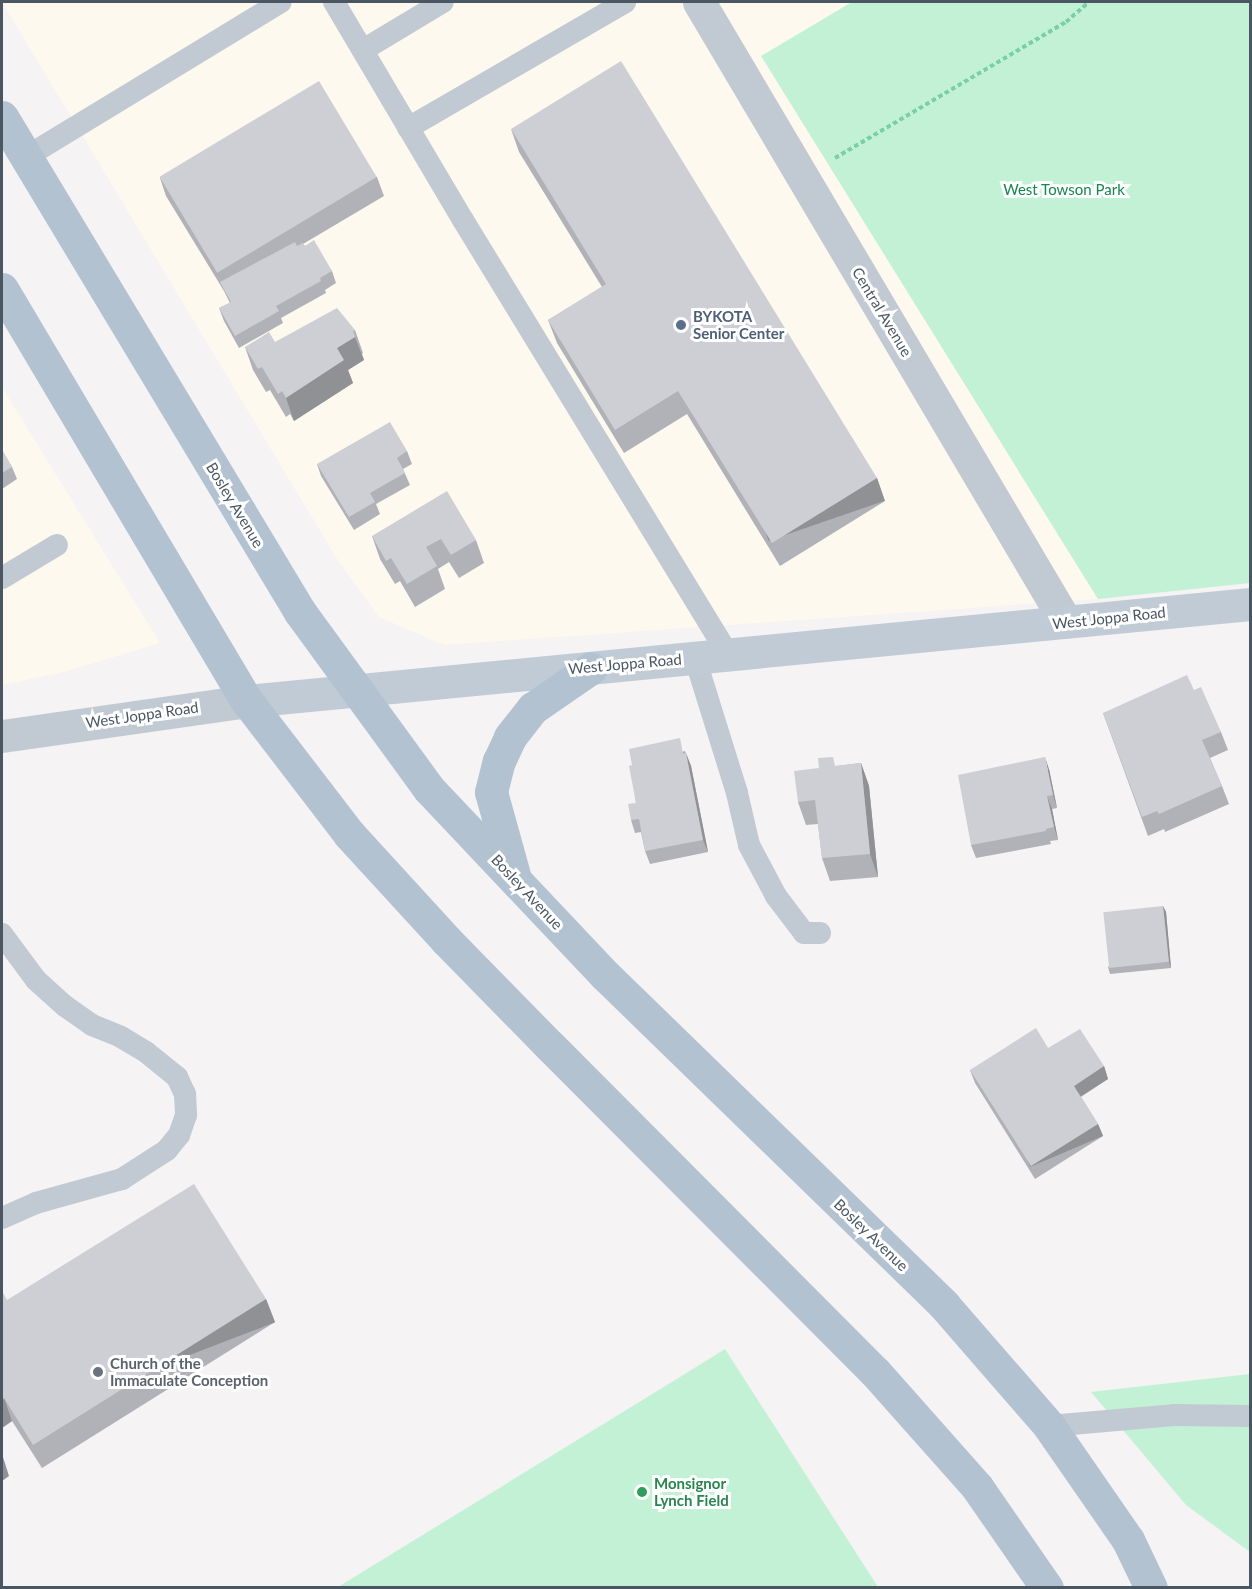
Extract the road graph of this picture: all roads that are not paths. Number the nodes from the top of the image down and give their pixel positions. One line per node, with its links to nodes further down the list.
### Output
1 (281, 2): 9 (lane)
2 (334, 2): 6 (lane)
3 (443, 2): 6 (lane)
4 (625, 2): 8 (lane)
5 (699, 2): 14 (street, Central Avenue)
6 (363, 50): 8 (lane)
7 (2, 117): 9 (main road, Bosley Avenue)
8 (408, 128): 15 (lane)
9 (26, 157): 18 (main road, Bosley Avenue)
10 (2, 289): 19 (main road)
11 (57, 545): 12 (lane)
12 (2, 578)
13 (1251, 604): 14 (street, West Joppa Road)
14 (1066, 622): 15 (street, West Joppa Road)
15 (728, 654): 16 (street, West Joppa Road)
16 (695, 658): 17 (street, West Joppa Road); 22 (lane)
17 (591, 668): 18 (street, West Joppa Road); 21 (main road)
18 (355, 690): 19 (street, West Joppa Road); 21 (main road, Bosley Avenue)
19 (247, 701): 20 (street, West Joppa Road); 27 (main road)
20 (2, 736)
21 (516, 880): 26 (main road, Bosley Avenue)
22 (820, 933)
23 (2, 934): 24 (lane)
24 (2, 1218)
25 (1251, 1416): 26 (lane)
26 (1049, 1426): 28 (main road, Bosley Avenue)
27 (1047, 1587)
28 (1151, 1587)

